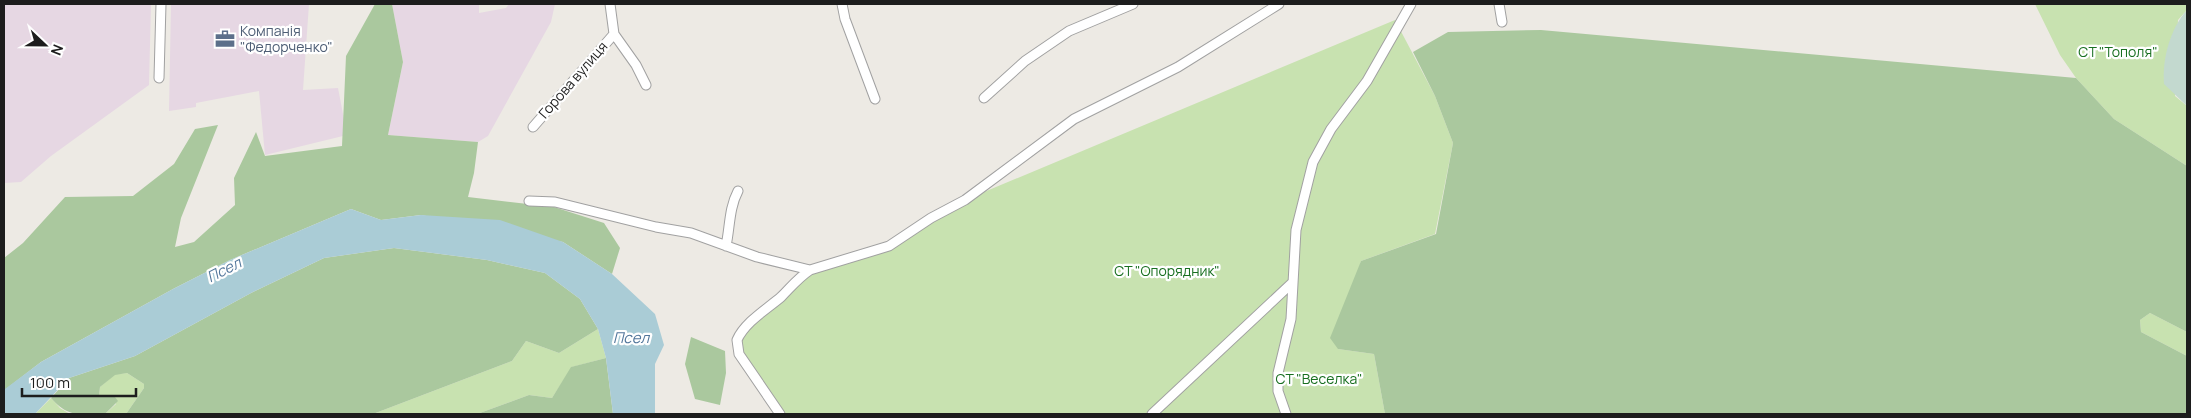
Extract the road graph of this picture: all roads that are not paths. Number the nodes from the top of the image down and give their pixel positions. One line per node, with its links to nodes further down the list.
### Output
1 (161, 4): 10 (street)
2 (610, 4): 9 (street, Горова вулиця)
3 (842, 4): 13 (street)
4 (1133, 4): 12 (street)
5 (1279, 4): 18 (street)
6 (1411, 4): 19 (street)
7 (1499, 4): 8 (street)
8 (1502, 22)
9 (614, 34): 11 (street, Горова вулиця); 14 (street, Горова вулиця)
10 (159, 78)
11 (646, 84)
12 (984, 98)
13 (875, 99)
14 (533, 127)
15 (738, 191): 17 (street)
16 (529, 201): 17 (street)
17 (726, 246): 18 (street)
18 (810, 270): 20 (street)
19 (1292, 283): 21 (street); 22 (street)
20 (780, 414)
21 (1152, 414)
22 (1286, 414)

